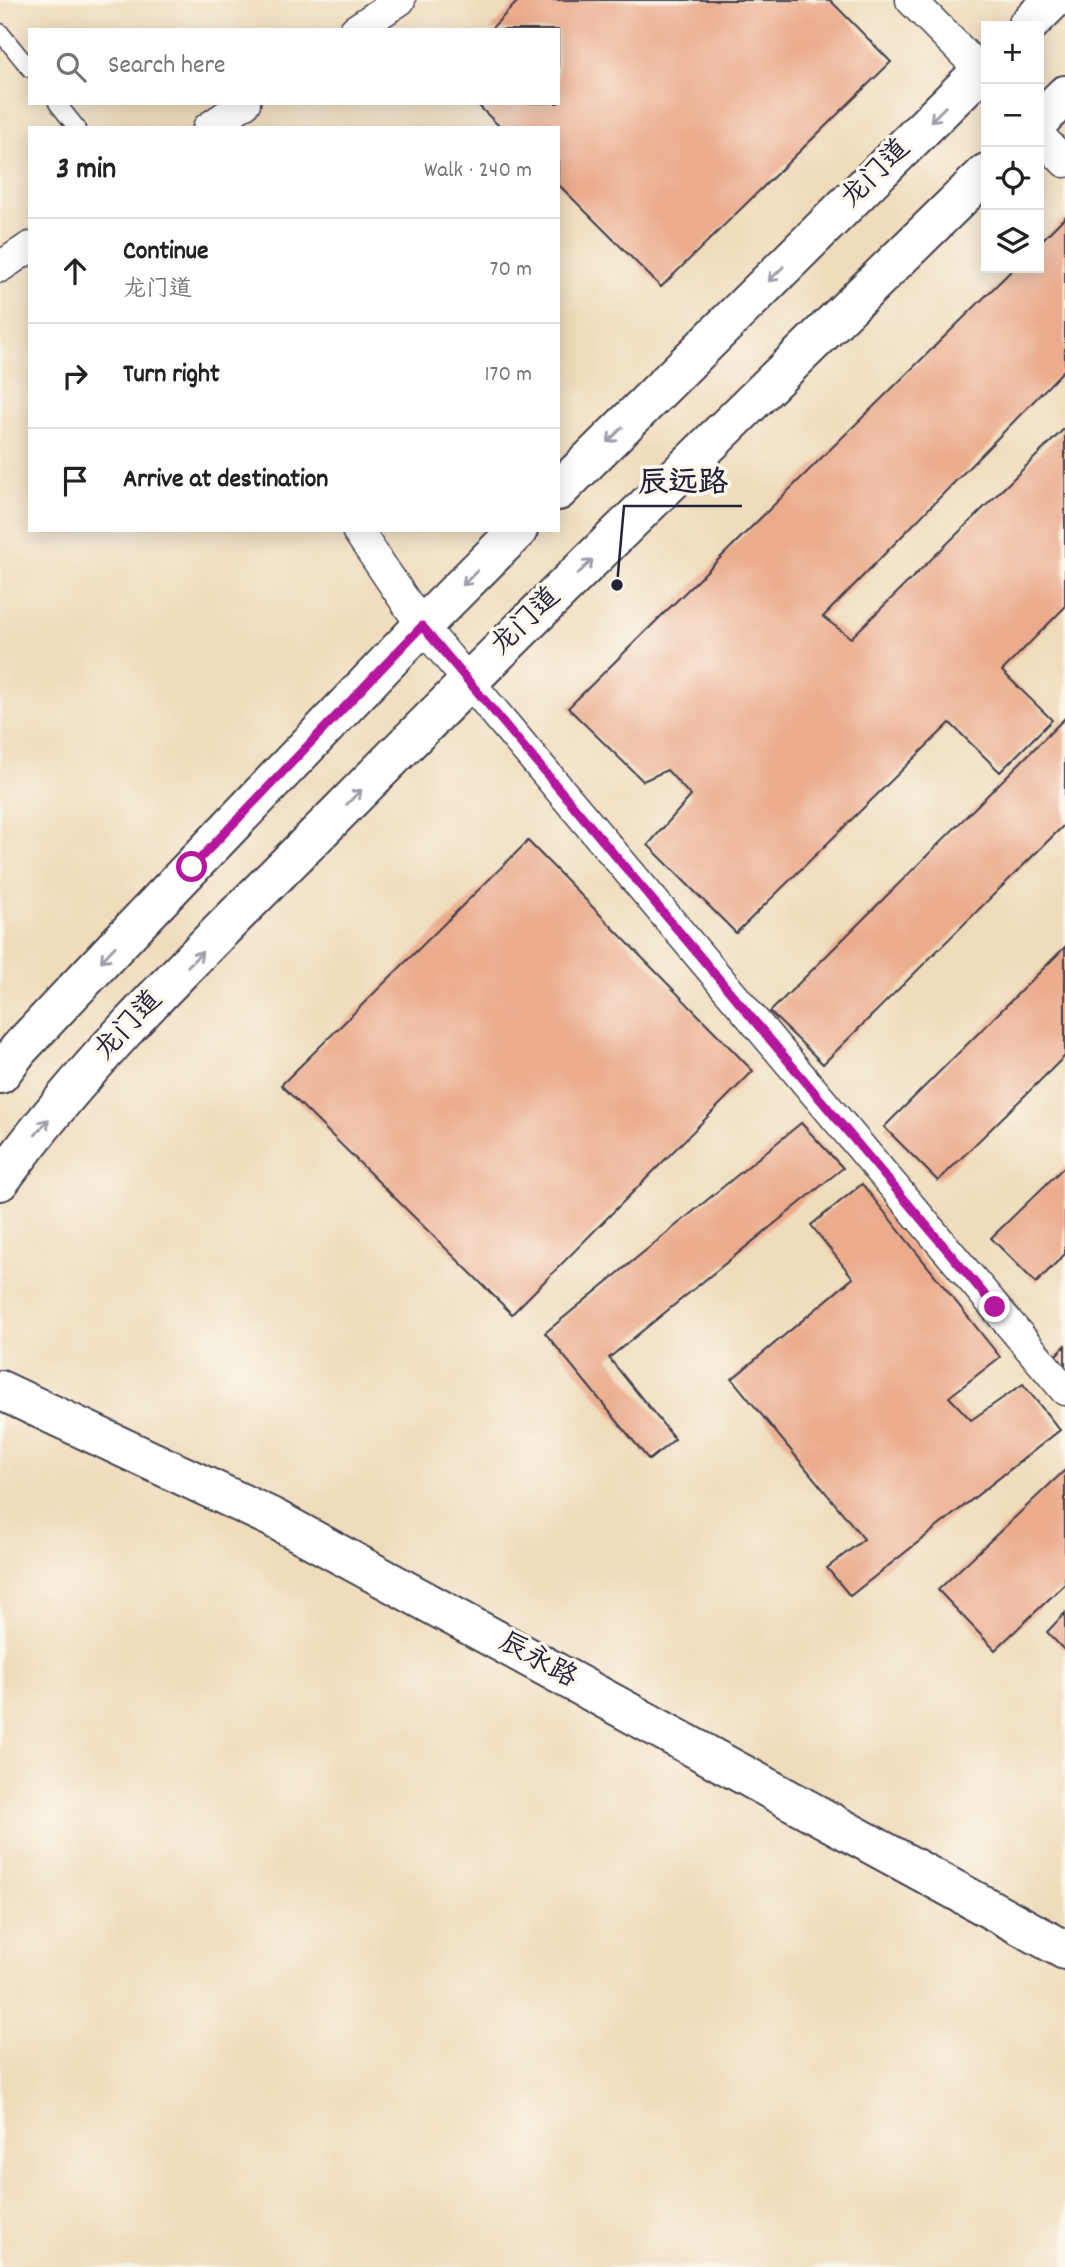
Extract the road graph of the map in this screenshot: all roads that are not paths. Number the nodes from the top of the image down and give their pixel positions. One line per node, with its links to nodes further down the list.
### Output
1 (400, 0): 5 (street)
2 (911, 0): 8 (street)
3 (1053, 0): 4 (main road)
4 (1032, 21)
5 (358, 28)
6 (0, 32): 7 (lane)
7 (28, 67)
8 (981, 67)
9 (981, 75): 21 (main road, 龙门道, one-way to 21)
10 (1065, 96): 13 (main road)
11 (59, 105): 14 (lane)
12 (242, 105): 15 (street)
13 (1044, 116)
14 (75, 126)
15 (211, 126)
16 (1044, 140): 17 (street)
17 (1065, 162)
18 (981, 178): 25 (main road, 龙门道, one-way to 18)
19 (28, 248): 20 (street)
20 (0, 267)
21 (560, 489)
22 (359, 532): 24 (street)
23 (516, 532): 24 (main road, one-way to 24)
24 (422, 626): 25 (street); 26 (main road, one-way to 26)
25 (469, 680): 27 (main road, 龙门道, one-way to 25); 29 (street)
26 (0, 1074)
27 (0, 1181)
28 (0, 1390): 30 (main road, 辰永路)
29 (1065, 1390)
30 (1062, 1943)

